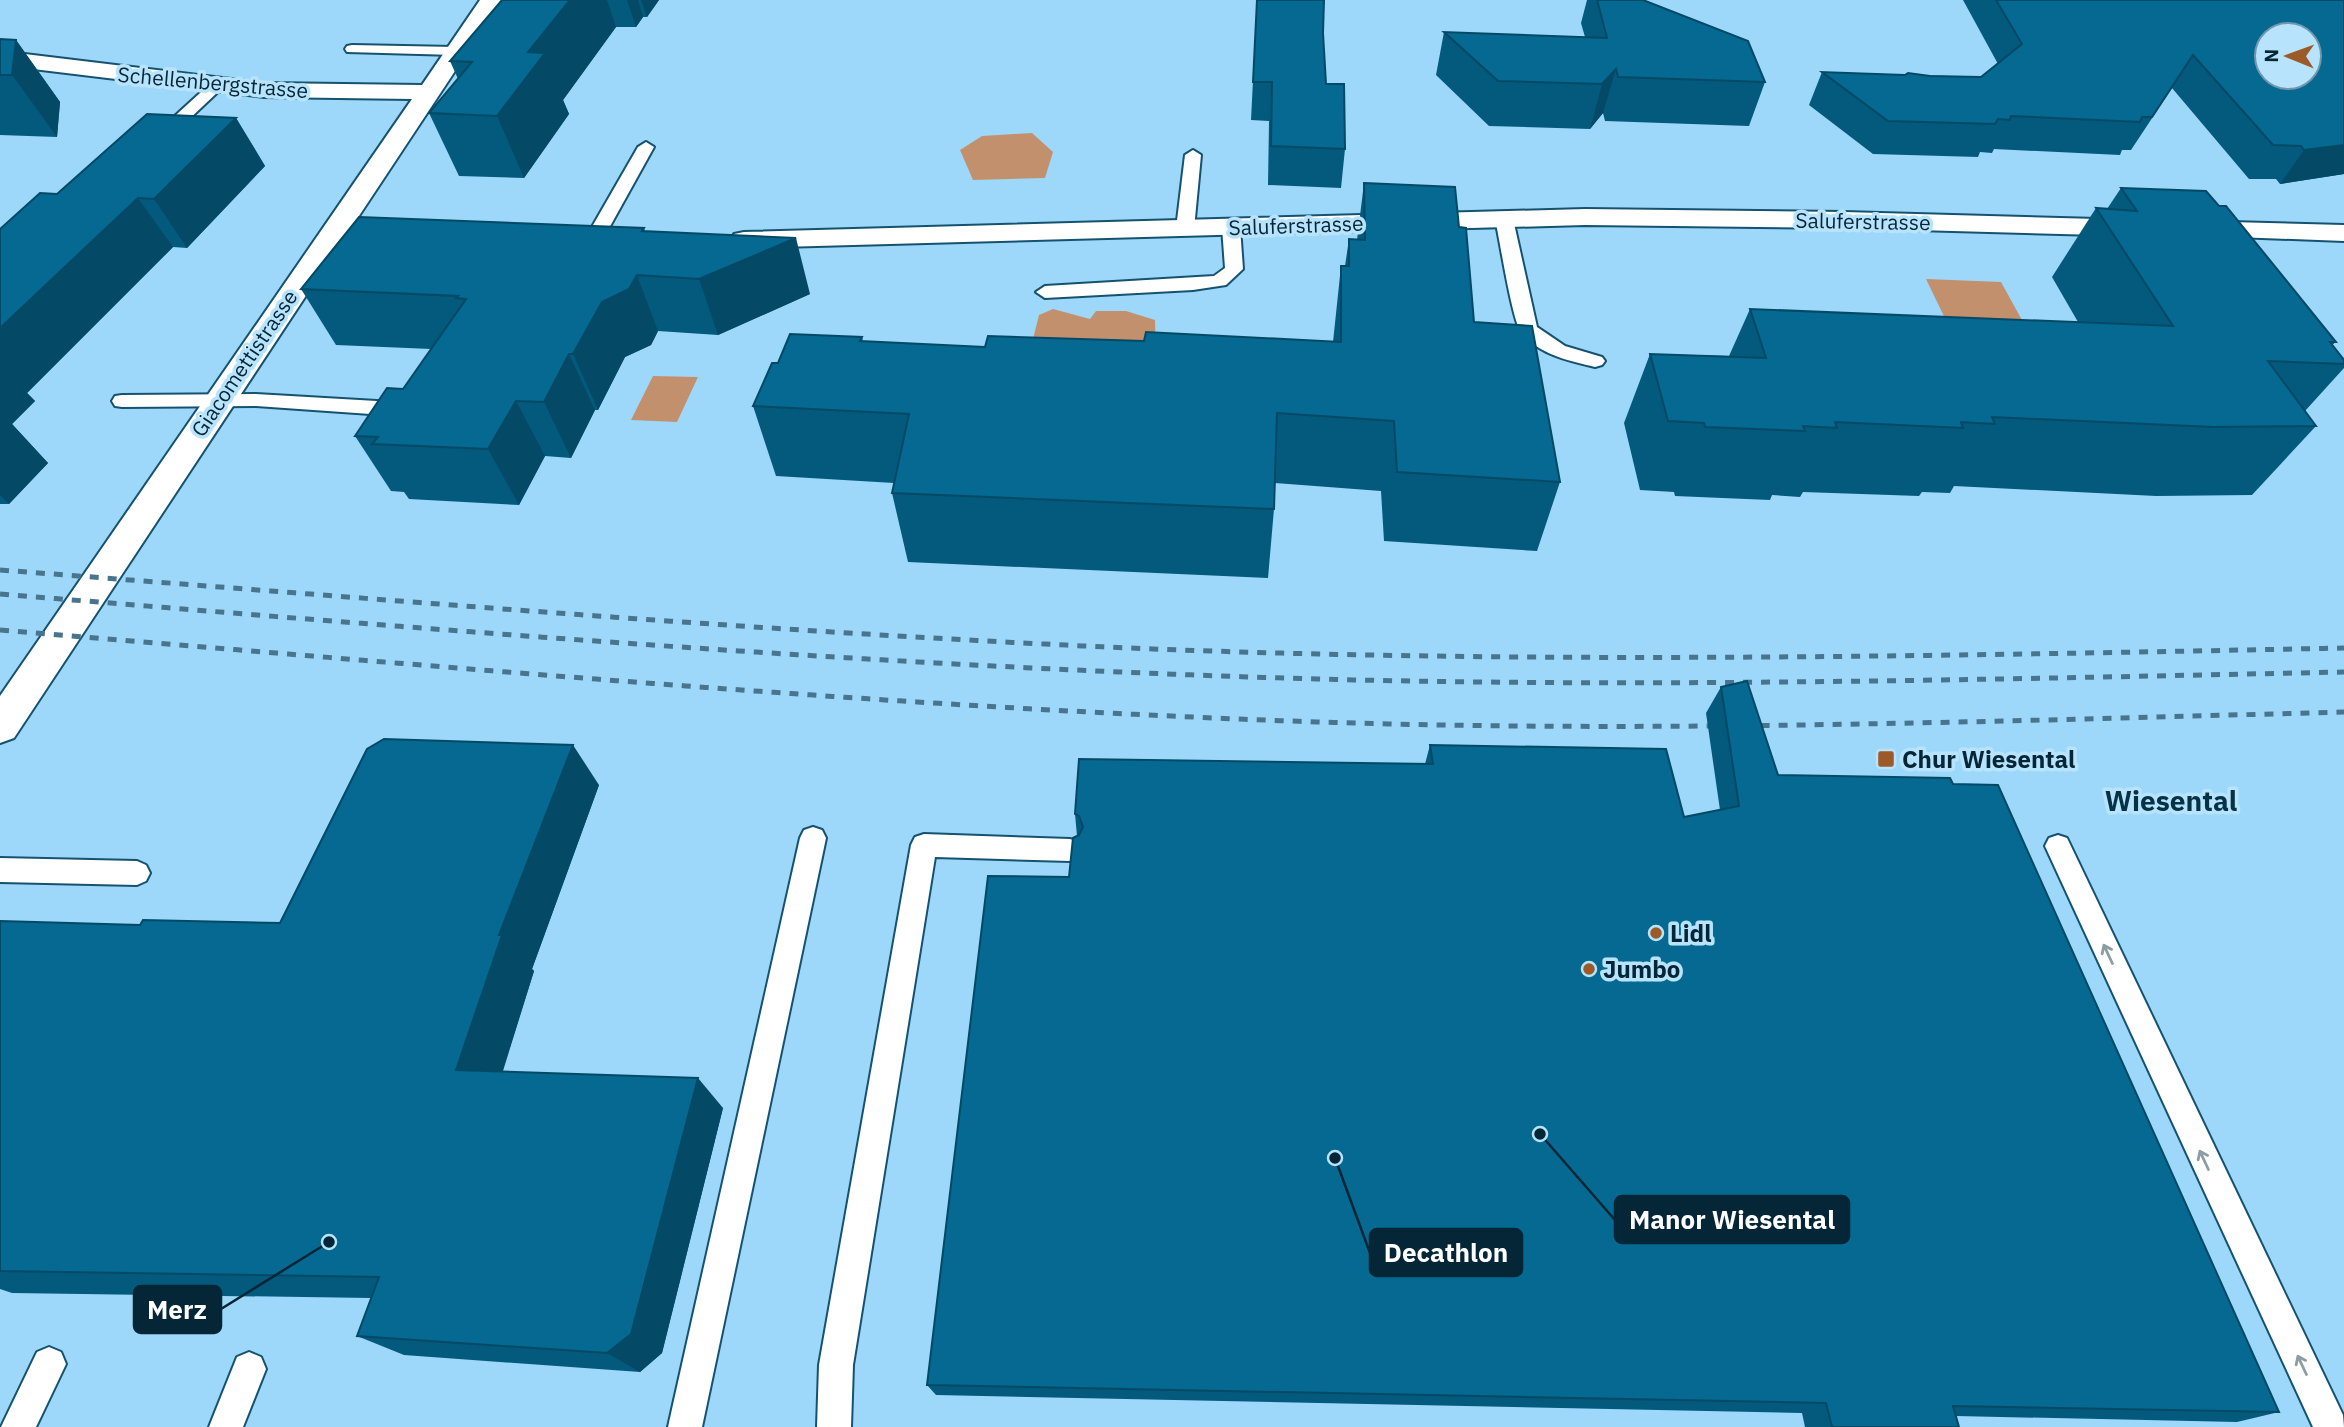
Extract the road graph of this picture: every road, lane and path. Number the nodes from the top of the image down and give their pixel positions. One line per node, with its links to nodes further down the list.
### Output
1 (491, 0): 3 (street, Giacomettistrasse)
2 (352, 49): 3 (lane)
3 (455, 51): 6 (street, Giacomettistrasse)
4 (0, 58): 5 (street, Schellenbergstrasse)
5 (216, 86): 6 (street, Schellenbergstrasse); 7 (lane)
6 (427, 92): 13 (street, Giacomettistrasse)
7 (196, 129)
8 (646, 147): 16 (lane)
9 (1192, 155): 12 (lane)
10 (1504, 219): 11 (street, Saluferstrasse); 14 (street, Saluferstrasse); 19 (lane)
11 (1231, 227): 12 (street, Saluferstrasse); 18 (lane)
12 (1185, 229): 17 (street, Saluferstrasse)
13 (332, 233): 15 (street); 21 (street, Giacomettistrasse)
14 (2344, 233)
15 (419, 235)
16 (593, 239)
17 (722, 240)
18 (1045, 292)
19 (1595, 361)
20 (415, 387): 21 (lane)
21 (219, 400): 22 (lane); 23 (street, Giacomettistrasse)
22 (121, 401)
23 (0, 727)
24 (813, 838): 33 (lane)
25 (2058, 846): 35 (lane, one-way to 25)
26 (1070, 850): 34 (lane)
27 (0, 870): 28 (lane)
28 (137, 873)
29 (49, 1364): 31 (lane)
30 (249, 1369): 32 (lane)
31 (18, 1427)
32 (226, 1427)
33 (685, 1427)
34 (834, 1427)
35 (2331, 1427)

